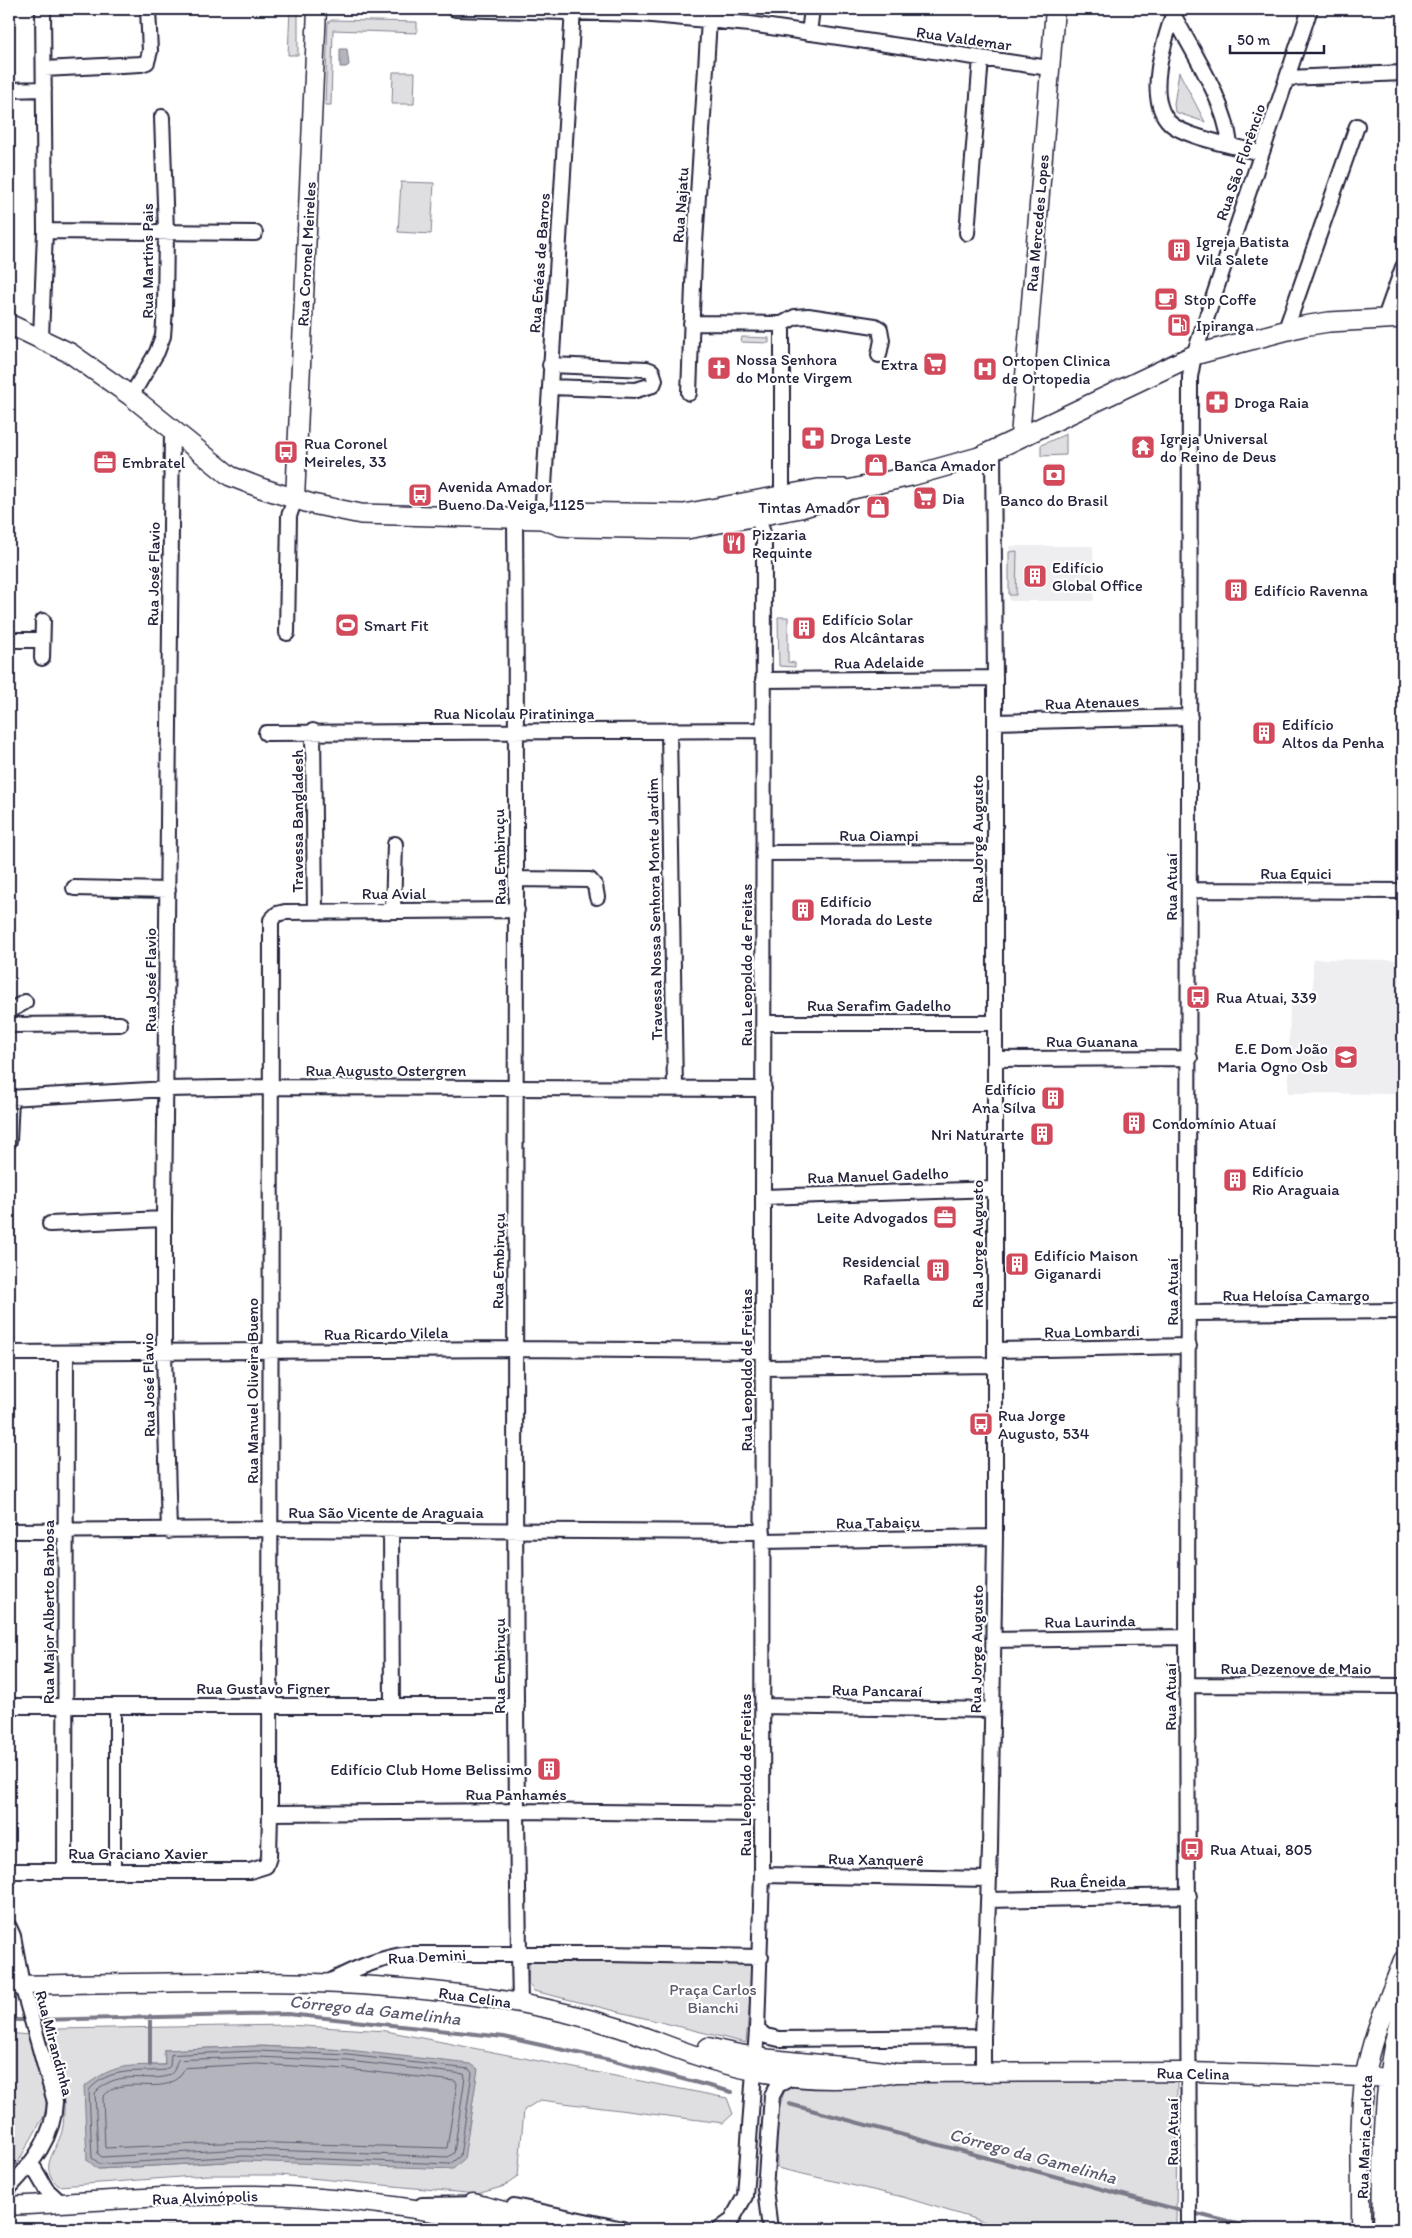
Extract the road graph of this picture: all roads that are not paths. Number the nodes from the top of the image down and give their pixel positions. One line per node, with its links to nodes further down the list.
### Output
1 (43, 9): 14 (street)
2 (148, 9): 14 (street)
3 (317, 9): 45 (street, Rua Coronel Meireles)
4 (455, 9): 8 (street, Rua Valdemar)
5 (812, 9): 11 (street)
6 (1055, 9): 13 (street, Rua Mercedes Lopes)
7 (1310, 9): 16 (street, Rua São Florêncio)
8 (573, 10): 10 (street, Rua Valdemar); 36 (street, Rua Enéas de Barros)
9 (1174, 12): 21 (street); 21 (street)
10 (709, 20): 11 (street, Rua Valdemar); 29 (street, Rua Najatu)
11 (809, 33): 12 (street, Rua Valdemar)
12 (981, 58): 13 (street, Rua Valdemar); 26 (street)
13 (1049, 68): 41 (street, Rua Mercedes Lopes)
14 (44, 69): 17 (street)
15 (1403, 73): 16 (street)
16 (1288, 78): 22 (street, Rua São Florêncio)
17 (44, 89): 18 (street); 23 (street)
18 (9, 90)
19 (162, 117): 24 (street, Rua Martins Pais)
20 (1357, 126): 32 (street)
21 (1230, 144): 22 (street)
22 (1260, 153): 35 (street, Rua São Florêncio)
23 (45, 231): 24 (street); 33 (street)
24 (166, 232): 25 (street); 39 (street, Rua Martins Pais)
25 (255, 234)
26 (967, 234)
27 (1403, 267): 28 (street)
28 (1394, 318): 32 (main road)
29 (691, 323): 31 (street); 38 (street, Rua Najatu)
30 (9, 324): 33 (main road)
31 (782, 324): 34 (street); 44 (street)
32 (1286, 329): 35 (main road)
33 (42, 338): 39 (main road)
34 (879, 355)
35 (1194, 355): 41 (main road); 56 (street, Rua Atuaí)
36 (550, 365): 37 (street, Rua Enéas de Barros); 37 (street)
37 (550, 387): 48 (street, Rua Enéas de Barros)
38 (689, 393)
39 (131, 396): 40 (main road)
40 (172, 429): 45 (main road); 68 (street, Rua José Flavio)
41 (1020, 437): 42 (main road)
42 (993, 451): 43 (main road); 54 (street, Rua Jorge Augusto)
43 (848, 490): 44 (main road); 46 (main road)
44 (782, 497): 46 (main road)
45 (295, 499): 47 (main road); 50 (street)
46 (755, 510): 48 (main road); 55 (street, Rua Leopoldo de Freitas)
47 (515, 519): 48 (main road); 58 (street, Rua Embiruçu)
48 (542, 519)
49 (42, 621): 52 (street)
50 (286, 633)
51 (9, 640): 52 (street)
52 (42, 640): 53 (street)
53 (42, 658)
54 (995, 678): 55 (street, Rua Adelaide); 57 (street, Rua Jorge Augusto)
55 (763, 680): 60 (street, Rua Leopoldo de Freitas)
56 (1190, 717): 57 (street, Rua Atenaues); 69 (street, Rua Atuaí)
57 (995, 722): 64 (street, Rua Jorge Augusto)
58 (515, 730): 59 (street, Rua Nicolau Piratininga); 62 (street, Rua Nicolau Piratininga); 66 (street, Rua Embiruçu)
59 (669, 730): 60 (street, Rua Nicolau Piratininga); 86 (street, Travessa Nossa Senhora Monte Jardim)
60 (763, 730): 65 (street, Rua Leopoldo de Freitas)
61 (266, 732): 62 (street, Rua Nicolau Piratininga)
62 (313, 732): 73 (street, Travessa Bangladesh)
63 (395, 844): 74 (street)
64 (994, 852): 65 (street, Rua Oiampi); 79 (street, Rua Jorge Augusto)
65 (763, 853): 78 (street, Rua Leopoldo de Freitas)
66 (517, 879): 71 (street); 72 (street, Rua Embiruçu)
67 (74, 888): 68 (street)
68 (168, 890): 87 (street, Rua José Flavio)
69 (1189, 890): 70 (street, Rua Equici); 82 (street, Rua Atuaí)
70 (1403, 891)
71 (597, 897)
72 (517, 910): 74 (street, Rua Avial); 85 (street, Rua Embiruçu)
73 (315, 911): 74 (street, Rua Avial); 75 (street, Rua Avial)
74 (393, 911)
75 (272, 917): 84 (street, Rua Manuel Oliveira Bueno)
76 (25, 1002): 77 (street)
77 (9, 1012)
78 (764, 1023): 79 (street, Rua Serafim Gadelho); 88 (street, Rua Leopoldo de Freitas)
79 (995, 1023): 83 (street, Rua Jorge Augusto)
80 (120, 1024): 81 (street)
81 (9, 1026)
82 (1190, 1058): 83 (street, Rua Guanana); 96 (street, Rua Atuaí)
83 (994, 1059): 91 (street, Rua Jorge Augusto)
84 (269, 1087): 85 (street, Rua Augusto Ostergren); 87 (street, Rua Augusto Ostergren); 100 (street, Rua Manuel Oliveira Bueno)
85 (518, 1087): 86 (street, Rua Augusto Ostergren); 98 (street, Rua Embiruçu)
86 (675, 1088): 88 (street, Rua Augusto Ostergren)
87 (167, 1089): 89 (street, Rua Augusto Ostergren); 93 (street, Rua José Flavio)
88 (764, 1089): 92 (street, Rua Leopoldo de Freitas)
89 (10, 1098): 90 (street)
90 (9, 1141)
91 (994, 1189): 92 (street, Rua Manuel Gadelho); 99 (street, Rua Jorge Augusto)
92 (764, 1197): 101 (street, Rua Leopoldo de Freitas)
93 (164, 1218): 94 (street); 103 (street, Rua José Flavio)
94 (50, 1224)
95 (1403, 1312): 96 (street, Rua Heloísa Camargo)
96 (1189, 1313): 97 (street, Rua Atuaí)
97 (1189, 1346): 99 (street, Rua Lombardi); 115 (street, Rua Atuaí)
98 (515, 1349): 100 (street, Rua Ricardo Vilela); 101 (street, Rua Ricardo Vilela); 110 (street, Rua Embiruçu)
99 (995, 1350): 105 (street, Rua Jorge Augusto)
100 (270, 1351): 103 (street, Rua Ricardo Vilela); 107 (street, Rua Manuel Oliveira Bueno)
101 (763, 1351): 106 (street, Rua Leopoldo de Freitas)
102 (9, 1352): 104 (street, Rua Ricardo Vilela)
103 (164, 1353): 104 (street, Rua Ricardo Vilela); 108 (street, Rua José Flavio)
104 (66, 1354): 112 (street, Rua Major Alberto Barbosa)
105 (994, 1365): 106 (street); 114 (street, Rua Jorge Augusto)
106 (763, 1368): 113 (street, Rua Leopoldo de Freitas)
107 (269, 1529): 108 (street, Rua São Vicente de Araguaia); 109 (street, Rua São Vicente de Araguaia); 122 (street, Rua Manuel Oliveira Bueno)
108 (169, 1530): 112 (street, Rua São Vicente de Araguaia)
109 (391, 1530): 110 (street, Rua São Vicente de Araguaia); 123 (street)
110 (516, 1530): 113 (street, Rua São Vicente de Araguaia); 124 (street, Rua Embiruçu)
111 (9, 1531): 112 (street, Rua São Vicente de Araguaia)
112 (66, 1532): 120 (street, Rua Major Alberto Barbosa)
113 (763, 1537): 114 (street, Rua Tabaiçu); 125 (street, Rua Leopoldo de Freitas)
114 (995, 1538): 116 (street, Rua Jorge Augusto)
115 (1187, 1637): 116 (street, Rua Laurinda); 117 (street, Rua Atuaí)
116 (993, 1640): 126 (street, Rua Jorge Augusto)
117 (1188, 1685): 118 (street, Rua Dezenove de Maio); 136 (street, Rua Atuaí)
118 (1403, 1686)
119 (9, 1706): 120 (street, Rua Gustavo Figner)
120 (66, 1706): 121 (street, Rua Gustavo Figner); 131 (street, Rua Major Alberto Barbosa)
121 (115, 1706): 122 (street, Rua Gustavo Figner); 132 (street)
122 (269, 1706): 123 (street, Rua Gustavo Figner); 128 (street, Rua Manuel Oliveira Bueno)
123 (392, 1706): 124 (street, Rua Gustavo Figner)
124 (517, 1706): 127 (street, Rua Embiruçu)
125 (762, 1706): 126 (street, Rua Pancaraí); 129 (street, Rua Leopoldo de Freitas)
126 (992, 1710): 135 (street, Rua Jorge Augusto)
127 (517, 1811): 128 (street, Rua Panhamés); 129 (street, Rua Panhamés); 139 (street, Rua Embiruçu)
128 (270, 1813): 130 (street, Rua Manuel Oliveira Bueno)
129 (762, 1814): 134 (street, Rua Leopoldo de Freitas)
130 (266, 1866): 132 (street, Rua Graciano Xavier)
131 (65, 1871): 132 (street, Rua Graciano Xavier); 133 (street, Rua Graciano Xavier)
132 (115, 1871)
133 (9, 1872)
134 (762, 1875): 135 (street, Rua Xanquerê); 140 (street, Rua Leopoldo de Freitas)
135 (989, 1879): 137 (street, Rua Jorge Augusto)
136 (1189, 1896): 137 (street, Rua Êneida); 149 (street, Rua Atuaí)
137 (988, 1900): 147 (street, Rua Jorge Augusto)
138 (9, 1927): 143 (street, Rua Mirandinha)
139 (519, 1954): 140 (street, Rua Demini); 142 (street, Rua Demini); 144 (street, Rua Embiruçu)
140 (761, 1958): 146 (street, Rua Leopoldo de Freitas)
141 (1403, 1960): 152 (street, Rua Maria Carlota)
142 (327, 1983): 143 (street, Rua Demini); 144 (street, Rua Celina)
143 (15, 1985): 156 (street, Rua Mirandinha)
144 (520, 2004): 148 (street, Rua Celina)
145 (1403, 2006): 154 (street, Rua Maria Carlota)
146 (757, 2030): 147 (street); 148 (street, Rua Leopoldo de Freitas)
147 (983, 2037): 151 (street)
148 (754, 2065): 150 (street, Rua Celina); 153 (street, Rua Celina); 165 (street, Rua Leopoldo de Freitas)
149 (1189, 2072): 151 (street, Rua Celina); 152 (street, Rua Celina); 167 (street, Rua Atuaí)
150 (897, 2073): 151 (street, Rua Celina); 153 (street, Rua Celina)
151 (982, 2073)
152 (1365, 2076): 154 (street, Rua Celina); 168 (street, Rua Maria Carlota)
153 (793, 2077): 166 (street)
154 (1395, 2078): 155 (street, Rua Maria Carlota)
155 (1395, 2096): 169 (street); 170 (street)
156 (32, 2163): 157 (street, Rua Mirandinha); 158 (street)
157 (9, 2188)
158 (61, 2203): 160 (street, Rua Alvinópolis); 161 (street, Rua Alvinópolis)
159 (473, 2203): 161 (street, Rua Alvinópolis); 163 (street); 164 (street, Rua Alvinópolis)
160 (9, 2206)
161 (400, 2207): 162 (street, Rua Alvinópolis)
162 (522, 2229)
163 (574, 2229)
164 (623, 2229)
165 (720, 2229)
166 (770, 2229)
167 (1189, 2229)
168 (1362, 2229)
169 (1382, 2229)
170 (1396, 2229)

